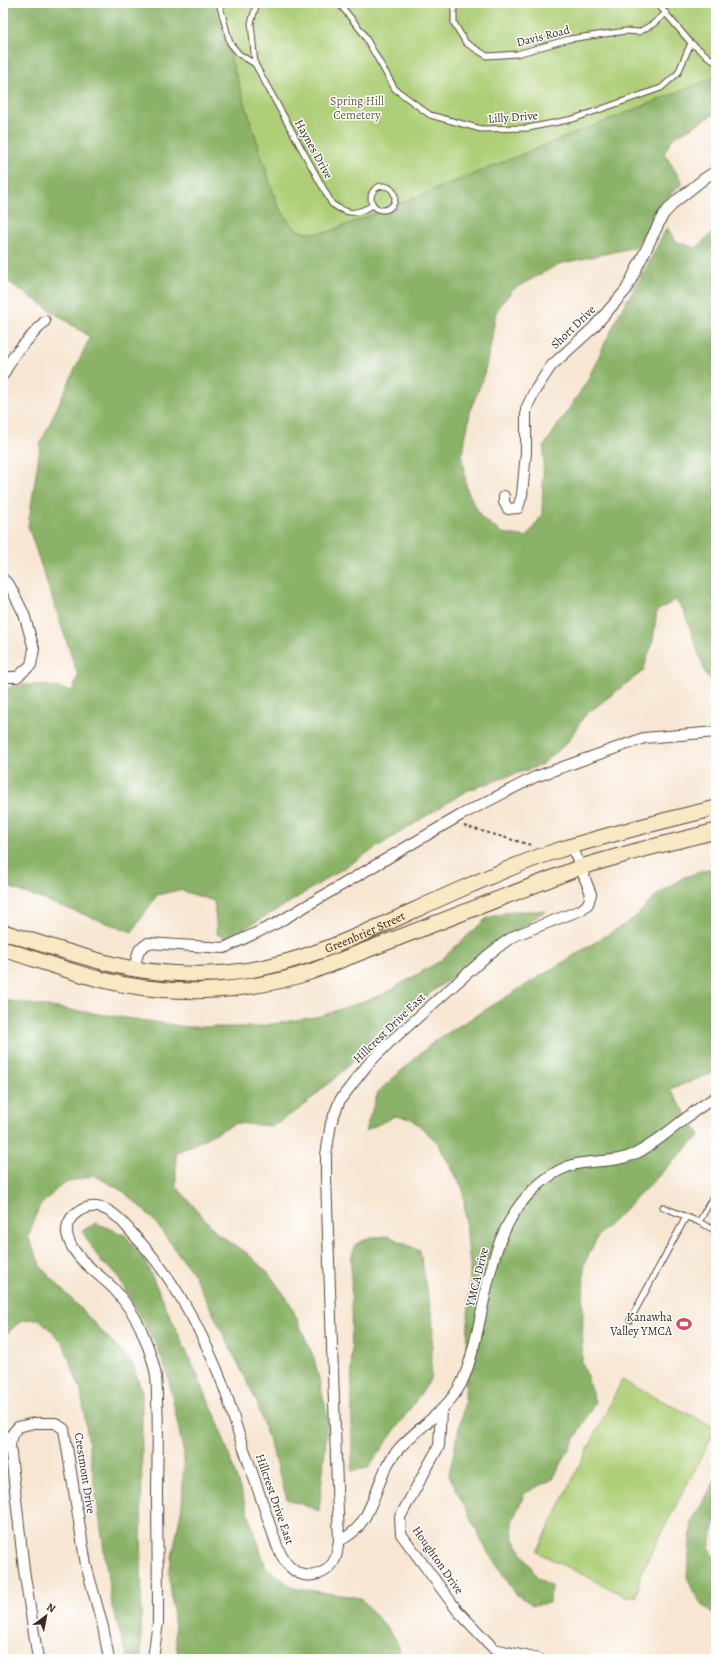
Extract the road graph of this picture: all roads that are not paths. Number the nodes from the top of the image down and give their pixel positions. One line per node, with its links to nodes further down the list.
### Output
1 (219, 3): 10 (lane)
2 (257, 3): 10 (lane)
3 (337, 3): 8 (lane, Lilly Drive)
4 (454, 3): 7 (lane, Davis Road)
5 (657, 3): 7 (lane)
6 (662, 3): 7 (lane)
7 (666, 13): 8 (lane)
8 (691, 43): 9 (lane)
9 (716, 63)
10 (255, 64): 12 (lane, Haynes Drive)
11 (716, 171): 15 (street, Short Drive)
12 (373, 204): 12 (lane)
13 (45, 321): 14 (street)
14 (3, 374)
15 (504, 496)
16 (3, 579): 17 (street)
17 (3, 677)
18 (716, 732): 25 (street)
19 (716, 808): 21 (main road, Greenbrier Street)
20 (716, 831): 22 (main road, Greenbrier Street)
21 (572, 846): 22 (street, Hillcrest Drive East); 25 (main road, Greenbrier Street)
22 (581, 867): 24 (main road, Greenbrier Street); 34 (street, Hillcrest Drive East)
23 (3, 932): 25 (main road, Greenbrier Street)
24 (3, 949)
25 (134, 968)
26 (716, 1097): 33 (street, YMCA Drive)
27 (716, 1192): 30 (lane)
28 (663, 1207): 29 (lane)
29 (686, 1217): 30 (lane); 32 (lane)
30 (699, 1222): 31 (lane)
31 (716, 1231)
32 (630, 1320)
33 (441, 1411): 34 (street, YMCA Drive); 38 (street, Houghton Drive)
34 (339, 1542): 37 (street, Hillcrest Drive East)
35 (38, 1659): 36 (street, Crestmont Drive)
36 (109, 1659)
37 (152, 1659)
38 (539, 1659)

